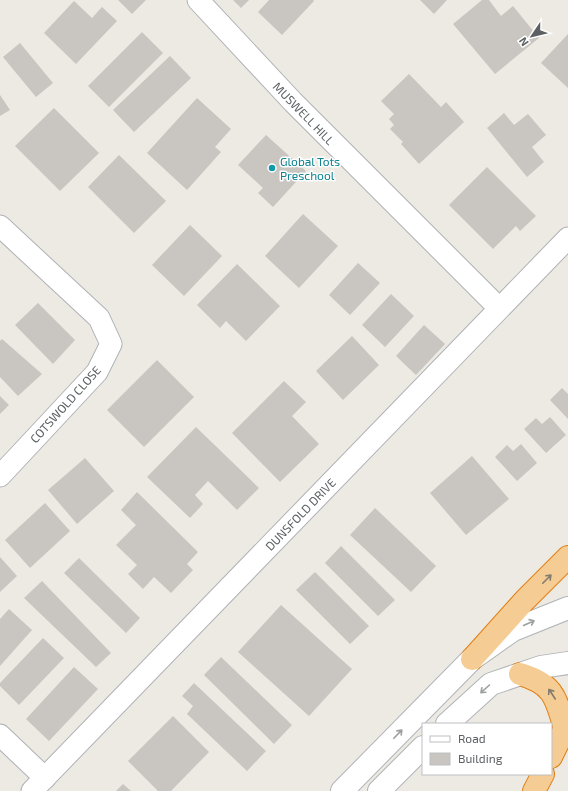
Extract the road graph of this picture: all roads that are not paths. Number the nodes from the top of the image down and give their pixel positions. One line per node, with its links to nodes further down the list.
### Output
1 (198, 0): 4 (street, MUSWELL HILL)
2 (0, 226): 5 (street, COTSWOLD CLOSE)
3 (568, 238): 4 (street, DUNSFOLD DRIVE)
4 (499, 308): 17 (street, DUNSFOLD DRIVE)
5 (0, 476)
6 (568, 557): 8 (highway, one-way to 6)
7 (568, 608): 8 (main road, one-way to 7)
8 (472, 659): 18 (main road, one-way to 8)
9 (568, 663): 10 (main road)
10 (520, 674): 11 (main road, one-way to 11); 12 (highway, one-way to 10)
11 (448, 723)
12 (567, 726): 15 (highway)
13 (0, 735): 17 (street)
14 (422, 748): 19 (main road)
15 (552, 756)
16 (542, 775): 20 (highway)
17 (38, 784)
18 (342, 791)
19 (379, 791)
20 (534, 791)

